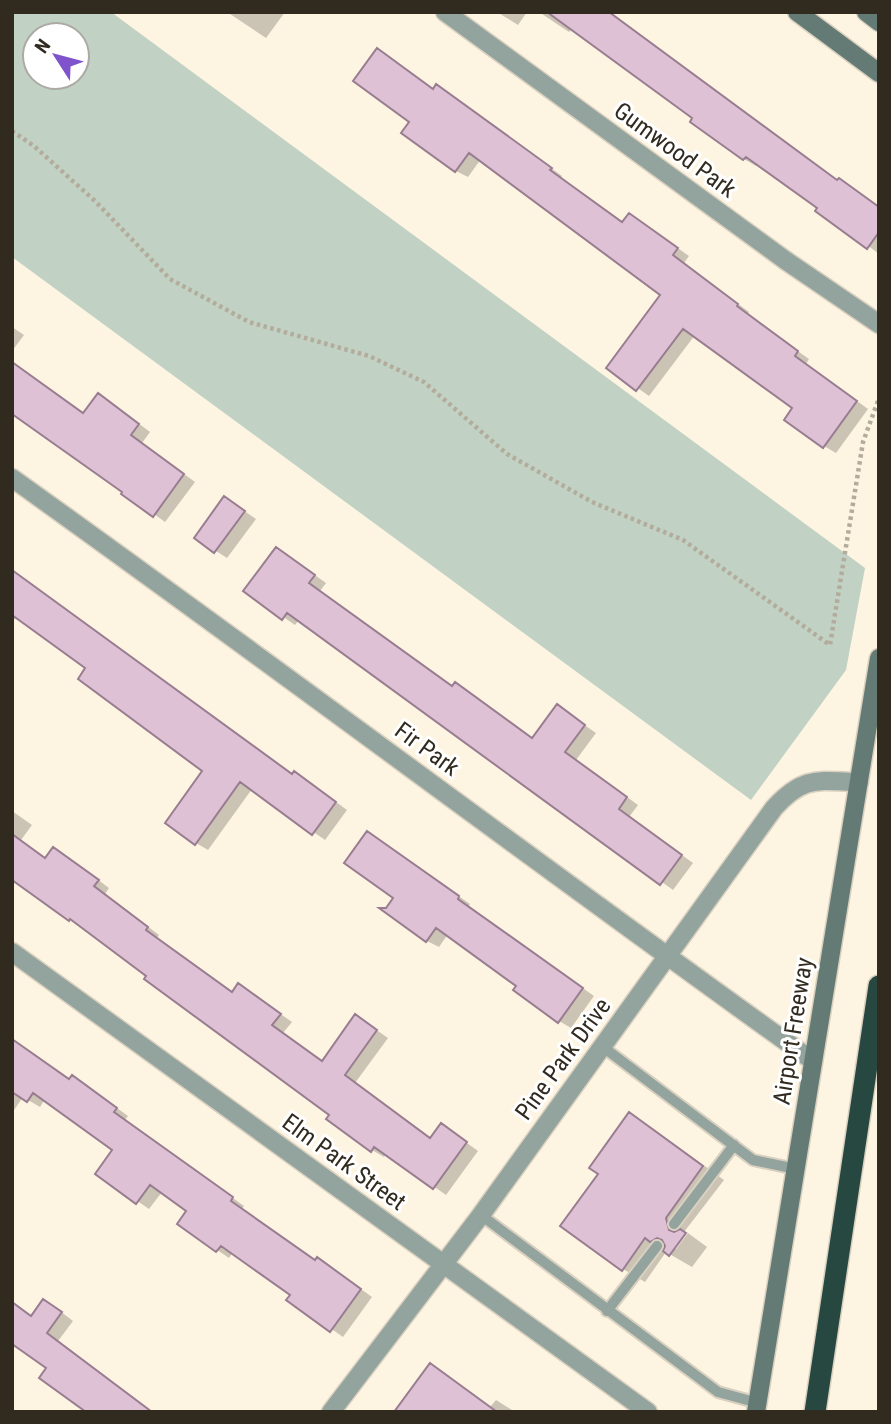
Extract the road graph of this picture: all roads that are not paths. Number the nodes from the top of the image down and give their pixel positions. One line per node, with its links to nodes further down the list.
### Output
1 (445, 12): 6 (street, Gumwood Park)
2 (797, 12): 5 (main road)
3 (866, 12): 4 (main road)
4 (879, 22)
5 (879, 73)
6 (879, 324)
7 (12, 478): 11 (street, Fir Park)
8 (879, 658): 9 (main road, Airport Freeway)
9 (859, 782): 11 (street, Pine Park Drive); 14 (main road, Airport Freeway)
10 (12, 952): 20 (street, Elm Park Street)
11 (667, 956): 13 (street, Pine Park Drive); 14 (street, Fir Park)
12 (879, 986): 25 (highway)
13 (603, 1047): 15 (lane); 17 (street, Pine Park Drive)
14 (813, 1061): 16 (main road, Airport Freeway)
15 (734, 1145): 16 (lane); 18 (lane)
16 (796, 1169): 22 (main road, Airport Freeway)
17 (481, 1215): 20 (street, Pine Park Drive); 21 (lane)
18 (674, 1224)
19 (657, 1246): 21 (lane)
20 (444, 1265): 23 (street, Pine Park Drive); 24 (street, Elm Park Street)
21 (607, 1311): 22 (lane)
22 (757, 1407)
23 (331, 1412)
24 (648, 1412)
25 (815, 1412)

